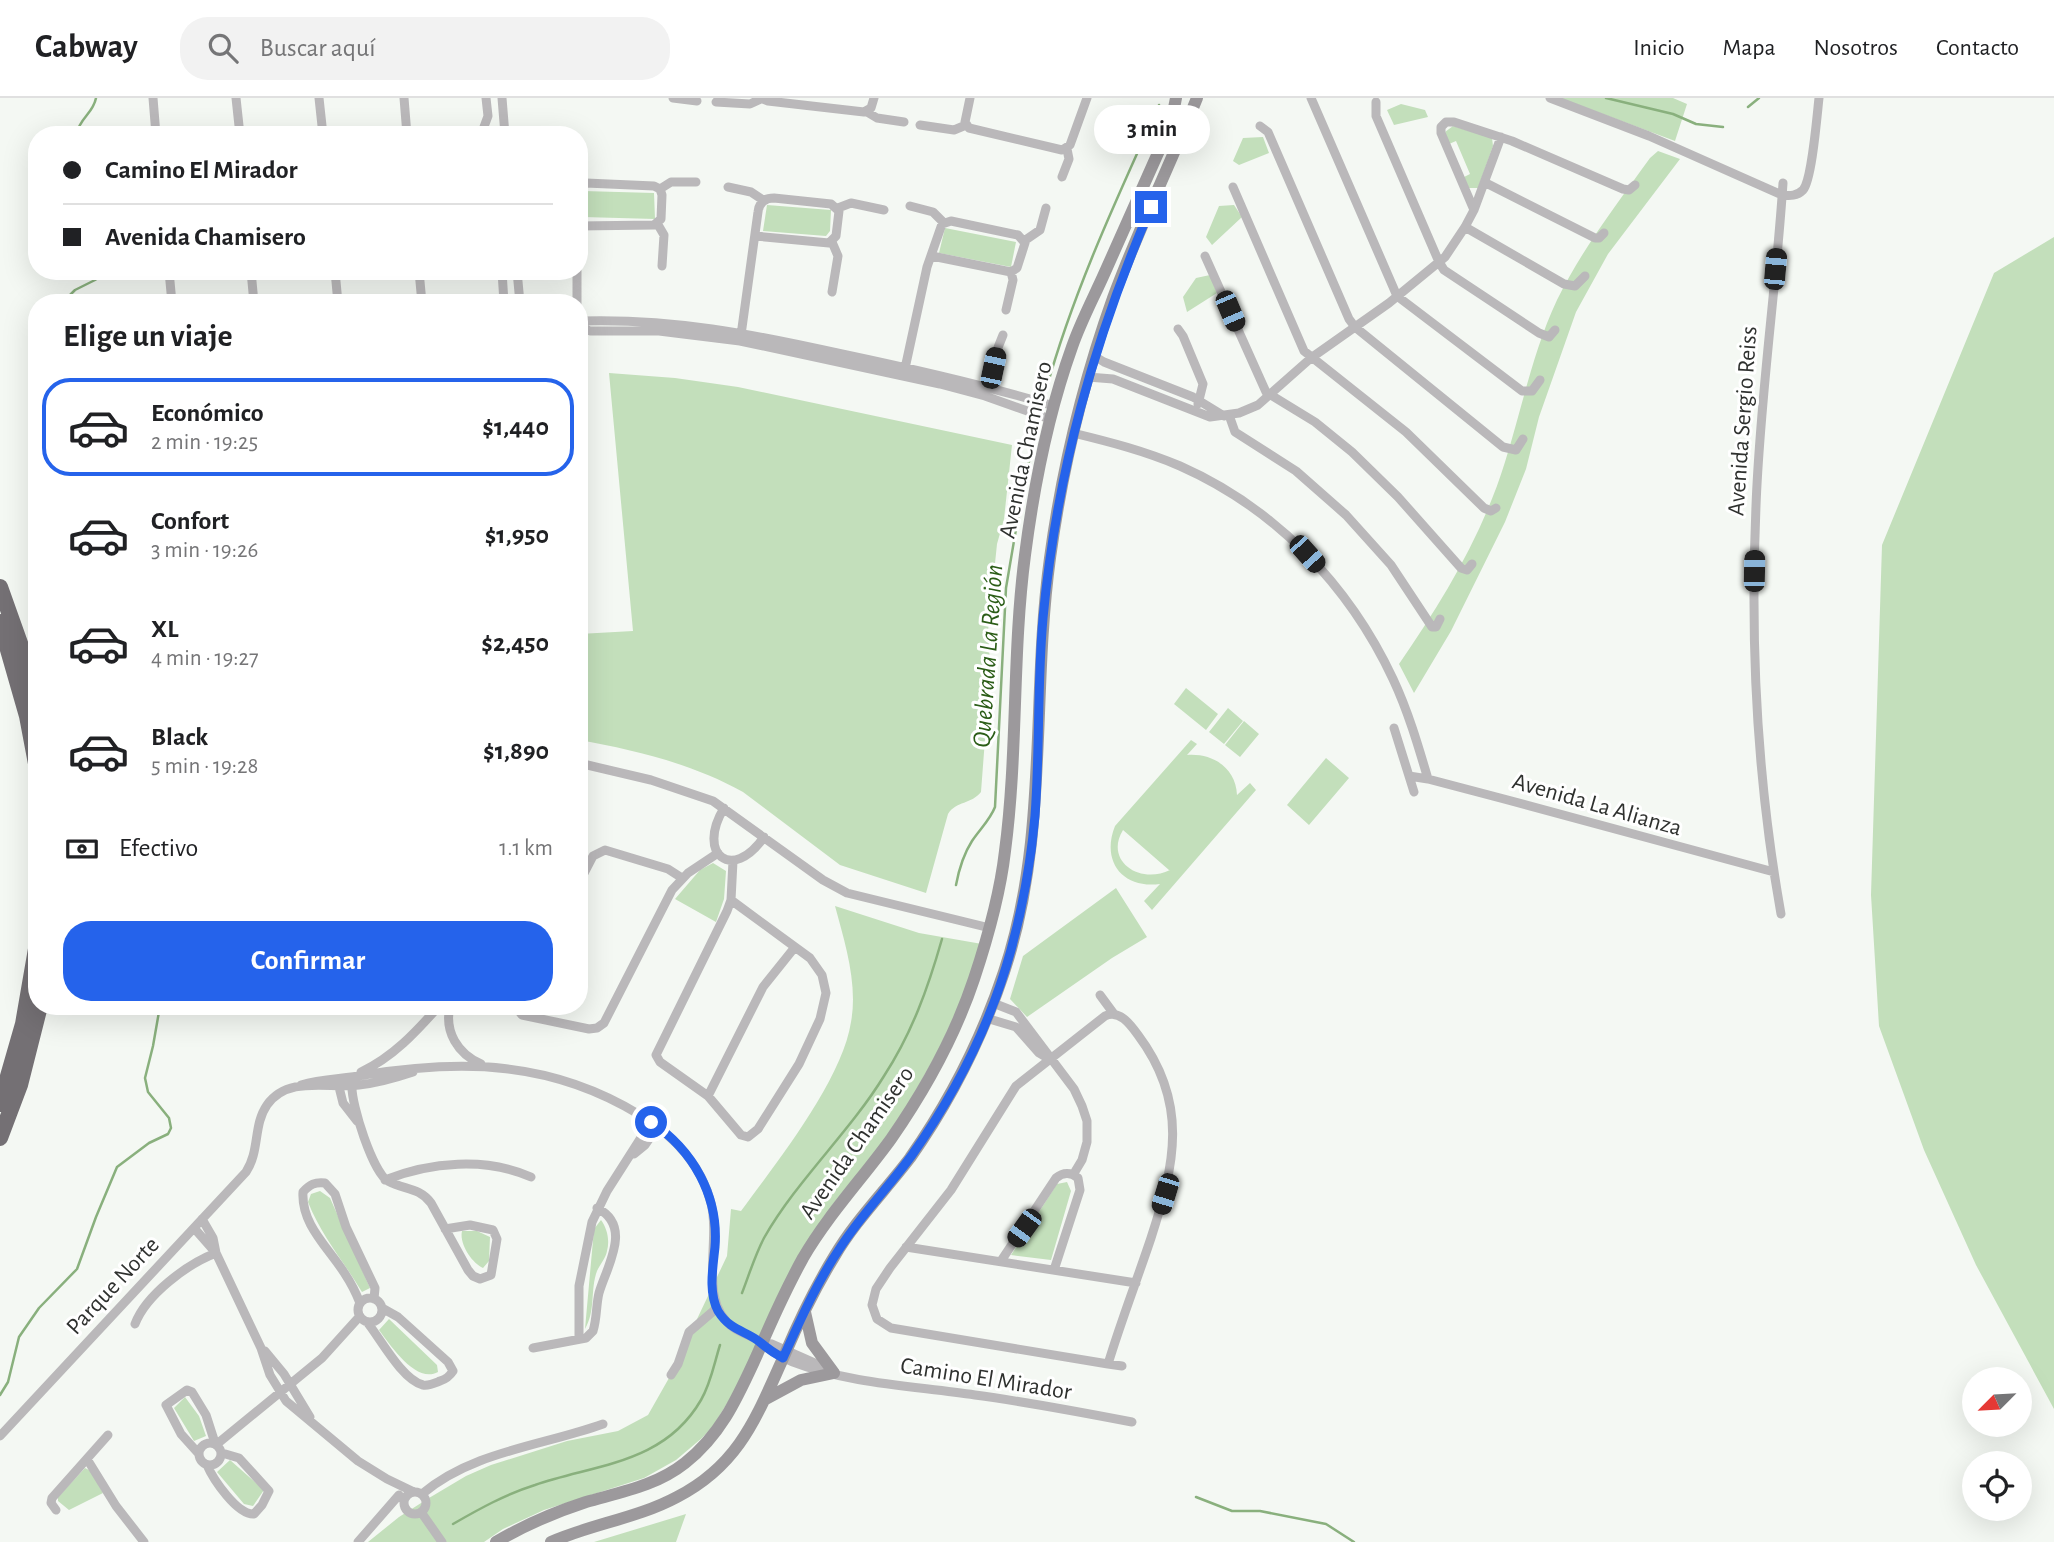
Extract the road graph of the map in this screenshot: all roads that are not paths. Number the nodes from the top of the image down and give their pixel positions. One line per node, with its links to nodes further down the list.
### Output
1 (153, 98): 24 (street)
2 (236, 98): 25 (street)
3 (319, 98): 26 (street)
4 (404, 98): 27 (street)
5 (486, 98): 28 (street)
6 (502, 98): 29 (street)
7 (673, 98): 17 (street)
8 (874, 98): 20 (street)
9 (970, 98): 23 (street)
10 (1087, 98): 32 (street)
11 (1176, 98): 65 (street, Avenida Chamisero)
12 (1197, 98): 67 (street, Avenida Chamisero)
13 (1311, 98): 64 (street)
14 (1550, 98): 42 (street)
15 (1819, 98): 42 (street)
16 (761, 99): 18 (street); 20 (street)
17 (697, 101)
18 (716, 102)
19 (1376, 102): 59 (street)
20 (867, 111): 21 (street)
21 (904, 122)
22 (920, 125): 23 (street)
23 (966, 125): 32 (street)
24 (155, 126)
25 (239, 126)
26 (322, 126)
27 (406, 126)
28 (484, 126)
29 (504, 126)
30 (1260, 126): 68 (street)
31 (1501, 137): 36 (street); 38 (street); 48 (street)
32 (1067, 149): 33 (street)
33 (1062, 177)
34 (588, 183): 41 (street)
35 (696, 183): 41 (street)
36 (1486, 183): 48 (street); 53 (street)
37 (1783, 183): 42 (street, Avenida Sergio Reiss)
38 (1635, 185)
39 (728, 187): 43 (street)
40 (1233, 187): 75 (street)
41 (660, 189): 49 (street)
42 (1782, 195): 105 (street, Avenida Sergio Reiss)
43 (763, 200): 45 (street); 54 (street)
44 (910, 206): 50 (street)
45 (838, 208): 47 (street); 56 (street)
46 (1046, 208): 55 (street)
47 (884, 210)
48 (1474, 210): 52 (street)
49 (657, 223): 51 (street); 60 (street)
50 (944, 223): 55 (street); 57 (street)
51 (588, 226)
52 (1465, 227): 59 (street); 62 (street)
53 (1604, 233)
54 (755, 236): 56 (street); 73 (street)
55 (1024, 241): 61 (street)
56 (832, 242): 63 (street)
57 (932, 256): 61 (street); 76 (street)
58 (1205, 256): 80 (street)
59 (1439, 262): 64 (street); 71 (street)
60 (662, 266)
61 (1011, 272): 66 (street)
62 (1586, 276)
63 (832, 292)
64 (1397, 296): 68 (street); 78 (street)
65 (1090, 304): 67 (street); 82 (street, Avenida Chamisero)
66 (1006, 310)
67 (1108, 314): 74 (street, Avenida Chamisero)
68 (1355, 327): 75 (street); 87 (street)
69 (1178, 329): 81 (street)
70 (588, 330): 73 (street)
71 (1555, 330)
72 (1003, 335): 79 (street)
73 (741, 337): 76 (street)
74 (1094, 356): 77 (street, Avenida Chamisero); 81 (street)
75 (1311, 358): 80 (street); 88 (street)
76 (904, 372): 79 (street)
77 (1088, 377): 83 (street); 86 (street, Avenida Chamisero)
78 (1540, 380)
79 (987, 391): 82 (street); 85 (street)
80 (1270, 396): 84 (street); 89 (street)
81 (1199, 401): 83 (street); 84 (street)
82 (1054, 406): 85 (street, Avenida Chamisero)
83 (1195, 412): 84 (street)
84 (1227, 415): 91 (street)
85 (1050, 419): 109 (street, Avenida Chamisero)
86 (1073, 433): 98 (street); 114 (street, Avenida Chamisero)
87 (1523, 439)
88 (1496, 508)
89 (1472, 564)
90 (0, 587): 93 (highway)
91 (1440, 619)
92 (0, 622): 94 (highway)
93 (28, 672)
94 (28, 721)
95 (1394, 728): 97 (street)
96 (588, 765): 100 (street)
97 (1409, 776): 98 (street, Avenida La Alianza); 99 (street)
98 (1428, 779): 105 (street, Avenida La Alianza)
99 (1414, 792)
100 (724, 808): 101 (street); 102 (street)
101 (764, 837): 103 (street); 109 (street)
102 (718, 853): 103 (street); 106 (street)
103 (733, 860): 107 (street)
104 (588, 866): 106 (street)
105 (1774, 872): 108 (street, Avenida Sergio Reiss)
106 (682, 878): 119 (street)
107 (731, 900): 110 (street); 126 (street)
108 (1781, 914)
109 (990, 928): 111 (street, Avenida Chamisero)
110 (795, 947): 126 (street); 126 (street)
111 (974, 982): 114 (street); 153 (street, Avenida Chamisero)
112 (28, 995): 127 (highway)
113 (1100, 996): 115 (street)
114 (995, 997): 120 (street, Avenida Chamisero); 121 (street)
115 (1114, 1014): 121 (street); 144 (street)
116 (38, 1015): 130 (highway)
117 (430, 1015): 123 (street)
118 (450, 1015): 122 (street)
119 (522, 1015)
120 (986, 1018): 121 (street); 149 (street, Avenida Chamisero)
121 (1049, 1059): 132 (street); 140 (street)
122 (482, 1065): 123 (street); 128 (street)
123 (351, 1082): 124 (street); 125 (street); 129 (street)
124 (302, 1085): 125 (street); 137 (street, Parque Norte)
125 (339, 1087): 129 (street)
126 (708, 1096)
127 (0, 1104)
128 (655, 1124): 136 (street); 148 (street)
129 (360, 1126): 134 (street)
130 (0, 1138)
131 (416, 1170): 133 (street); 134 (street); 135 (street)
132 (1073, 1175): 142 (street); 143 (street)
133 (531, 1177)
134 (385, 1180): 135 (street)
135 (415, 1189): 139 (street)
136 (597, 1208): 152 (street); 152 (street)
137 (202, 1219): 138 (street, Parque Norte); 141 (street)
138 (194, 1228): 141 (street); 168 (street, Parque Norte)
139 (445, 1229): 139 (street)
140 (906, 1247): 142 (street); 157 (street)
141 (216, 1254): 151 (street); 154 (street)
142 (1002, 1261): 143 (street)
143 (1054, 1270): 144 (street)
144 (1136, 1283): 157 (street)
145 (374, 1299): 146 (street); 146 (street); 147 (street)
146 (360, 1303): 150 (street)
147 (382, 1308): 150 (street); 150 (street)
148 (717, 1308): 153 (street, Camino El Mirador); 160 (street)
149 (805, 1312): 156 (street, Avenida Chamisero); 159 (street)
150 (363, 1319): 161 (street)
151 (135, 1324)
152 (579, 1339): 155 (street)
153 (762, 1343): 156 (street, Camino El Mirador); 181 (street, Avenida Chamisero)
154 (261, 1348): 161 (street); 162 (street)
155 (533, 1348)
156 (785, 1354): 159 (street, Camino El Mirador); 163 (street, Avenida Chamisero)
157 (1108, 1364): 158 (street)
158 (1122, 1366)
159 (834, 1373): 163 (street); 165 (street, Camino El Mirador)
160 (671, 1375)
161 (290, 1384): 162 (street); 164 (street)
162 (280, 1392): 164 (street); 169 (street)
163 (764, 1401): 182 (street, Avenida Chamisero)
164 (313, 1422): 173 (street)
165 (1132, 1422)
166 (603, 1424): 174 (street)
167 (108, 1434): 171 (street)
168 (0, 1436)
169 (218, 1447): 170 (street); 170 (street); 172 (street); 172 (street)
170 (199, 1454): 172 (street)
171 (87, 1459): 176 (street); 178 (street)
172 (207, 1465)
173 (387, 1479): 174 (street); 175 (street)
174 (418, 1493): 175 (street); 177 (street)
175 (402, 1499): 177 (street); 179 (street)
176 (56, 1510)
177 (421, 1511): 180 (street)
178 (144, 1542)
179 (358, 1542)
180 (442, 1542)
181 (496, 1542)
182 (551, 1542)

